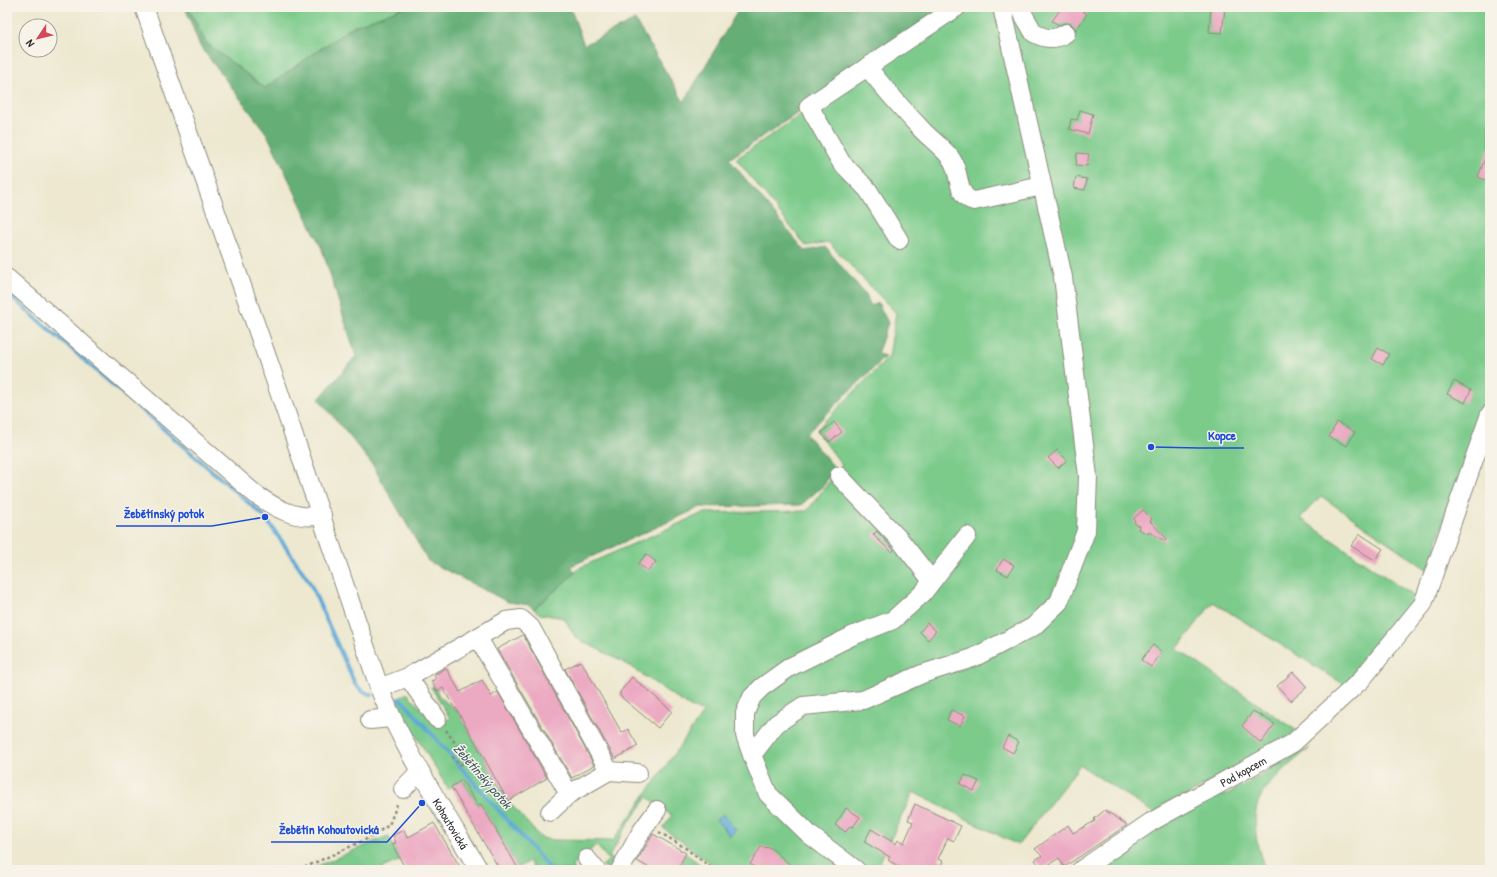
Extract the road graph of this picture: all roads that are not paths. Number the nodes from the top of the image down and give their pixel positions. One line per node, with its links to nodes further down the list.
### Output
1 (144, 7): 12 (street, Kohoutovická)
2 (957, 7): 6 (street)
3 (1002, 7): 7 (street)
4 (1019, 7): 5 (street)
5 (1066, 33)
6 (866, 67): 7 (street); 8 (street)
7 (1042, 186): 20 (street)
8 (899, 240)
9 (7, 278): 12 (street)
10 (1490, 414): 31 (street, Pod kopcem)
11 (839, 476): 14 (street)
12 (322, 515): 17 (street, Kohoutovická)
13 (967, 536): 14 (street)
14 (932, 581): 20 (street)
15 (478, 638): 16 (street); 21 (street); 25 (street)
16 (408, 677): 17 (street); 18 (street)
17 (384, 699): 19 (street); 23 (street, Kohoutovická)
18 (437, 719)
19 (370, 720)
20 (752, 755): 30 (street)
21 (609, 771): 22 (street); 25 (street)
22 (638, 773)
23 (422, 774): 24 (street); 28 (street, Kohoutovická)
24 (403, 789)
25 (569, 794): 27 (street)
26 (657, 810): 29 (street)
27 (550, 812)
28 (479, 870)
29 (620, 870)
30 (856, 870)
31 (1081, 870)

